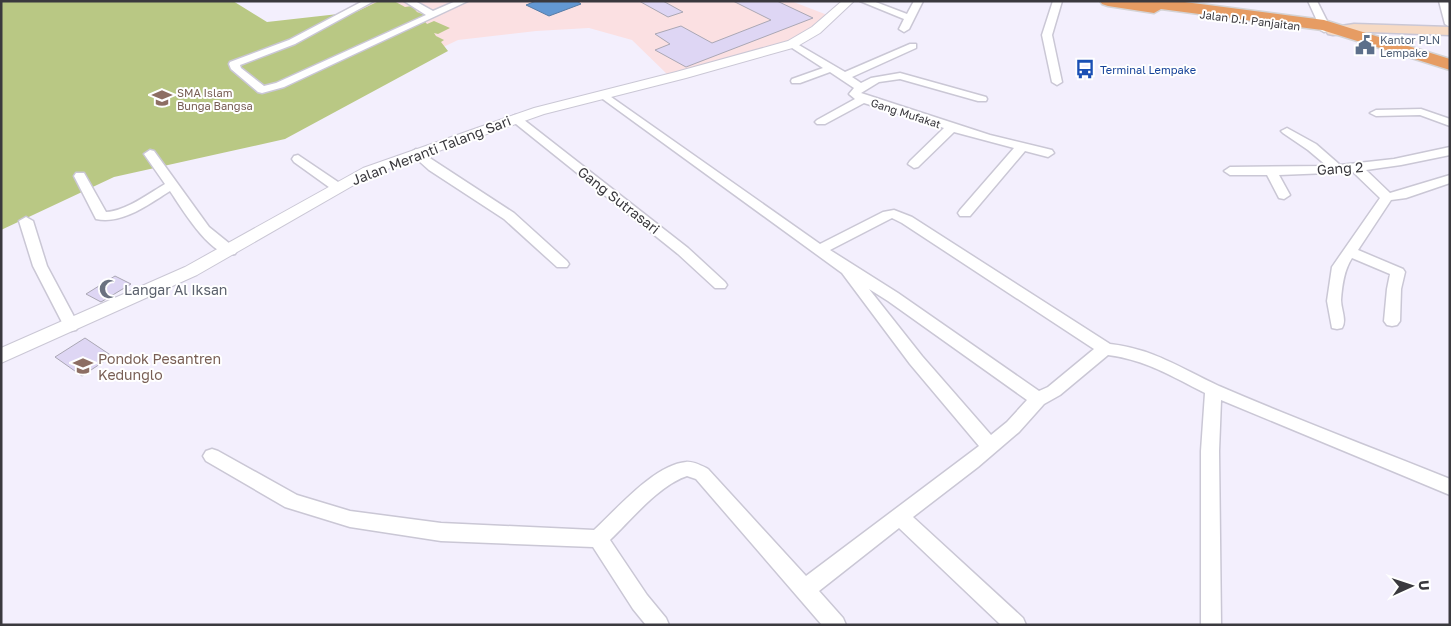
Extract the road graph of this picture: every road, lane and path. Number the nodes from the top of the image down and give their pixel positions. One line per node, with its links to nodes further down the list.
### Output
1 (370, 1): 12 (street)
2 (408, 1): 12 (street)
3 (464, 1): 12 (street)
4 (849, 1): 19 (street, Jalan Meranti Talang Sari)
5 (864, 1): 13 (street)
6 (919, 1): 13 (street)
7 (1058, 1): 26 (street)
8 (1108, 1): 16 (highway, Jalan D.I. Panjaitan)
9 (1312, 1): 16 (street)
10 (1443, 1): 14 (street)
11 (1147, 2): 16 (highway)
12 (433, 15)
13 (909, 18): 15 (street)
14 (1450, 24)
15 (904, 29)
16 (1330, 29): 17 (main road); 21 (highway)
17 (1392, 30): 18 (main road); 21 (highway)
18 (1450, 31)
19 (792, 44): 23 (street, Gang Mufakat); 28 (street, Jalan Meranti Talang Sari)
20 (913, 46): 24 (street)
21 (1409, 52): 22 (highway)
22 (1450, 65)
23 (830, 69): 24 (street, Gang Mufakat); 25 (street)
24 (843, 77): 27 (street, Gang Mufakat)
25 (796, 81)
26 (1057, 82)
27 (860, 87): 29 (street, Gang Mufakat); 30 (street)
28 (604, 95): 32 (street, Jalan Meranti Talang Sari); 56 (street)
29 (863, 99): 33 (street); 35 (street, Gang Mufakat)
30 (982, 99)
31 (1376, 113): 34 (street)
32 (515, 118): 39 (street, Jalan Meranti Talang Sari); 61 (street, Gang Sutrasari)
33 (821, 122)
34 (1450, 123)
35 (951, 128): 37 (street, Gang Mufakat); 43 (street)
36 (1287, 131): 45 (street)
37 (1022, 147): 41 (street, Gang Mufakat); 54 (street)
38 (1450, 151): 44 (street, Gang 2)
39 (416, 153): 51 (street, Jalan Meranti Talang Sari); 59 (street)
40 (150, 154): 50 (street)
41 (1048, 154)
42 (298, 159): 51 (street)
43 (914, 164)
44 (1354, 167): 45 (street, Gang 2); 53 (street)
45 (1337, 169): 47 (street, Gang 2)
46 (1230, 171): 47 (street, Gang 2)
47 (1271, 171): 52 (street)
48 (80, 176): 50 (street)
49 (1450, 180): 53 (street)
50 (171, 184): 57 (street)
51 (337, 187): 57 (street, Jalan Meranti Talang Sari)
52 (1284, 195)
53 (1387, 197): 58 (street)
54 (964, 213)
55 (26, 221): 64 (street)
56 (821, 249): 60 (street); 65 (street)
57 (230, 251): 64 (street, Jalan Meranti Talang Sari)
58 (1349, 251): 62 (street); 63 (street)
59 (562, 264)
60 (845, 268): 68 (street); 69 (street)
61 (720, 285)
62 (1392, 321)
63 (1337, 324)
64 (71, 326): 66 (street, Jalan Meranti Talang Sari)
65 (1106, 349): 67 (street); 68 (street)
66 (1, 356)
67 (1213, 390): 71 (street); 78 (street)
68 (1038, 400): 69 (street)
69 (990, 446): 72 (street)
70 (212, 456): 73 (street)
71 (1450, 487)
72 (900, 517): 74 (street); 77 (street)
73 (598, 539): 74 (street); 75 (street)
74 (805, 589): 76 (street)
75 (658, 625)
76 (836, 625)
77 (1016, 625)
78 (1211, 625)

